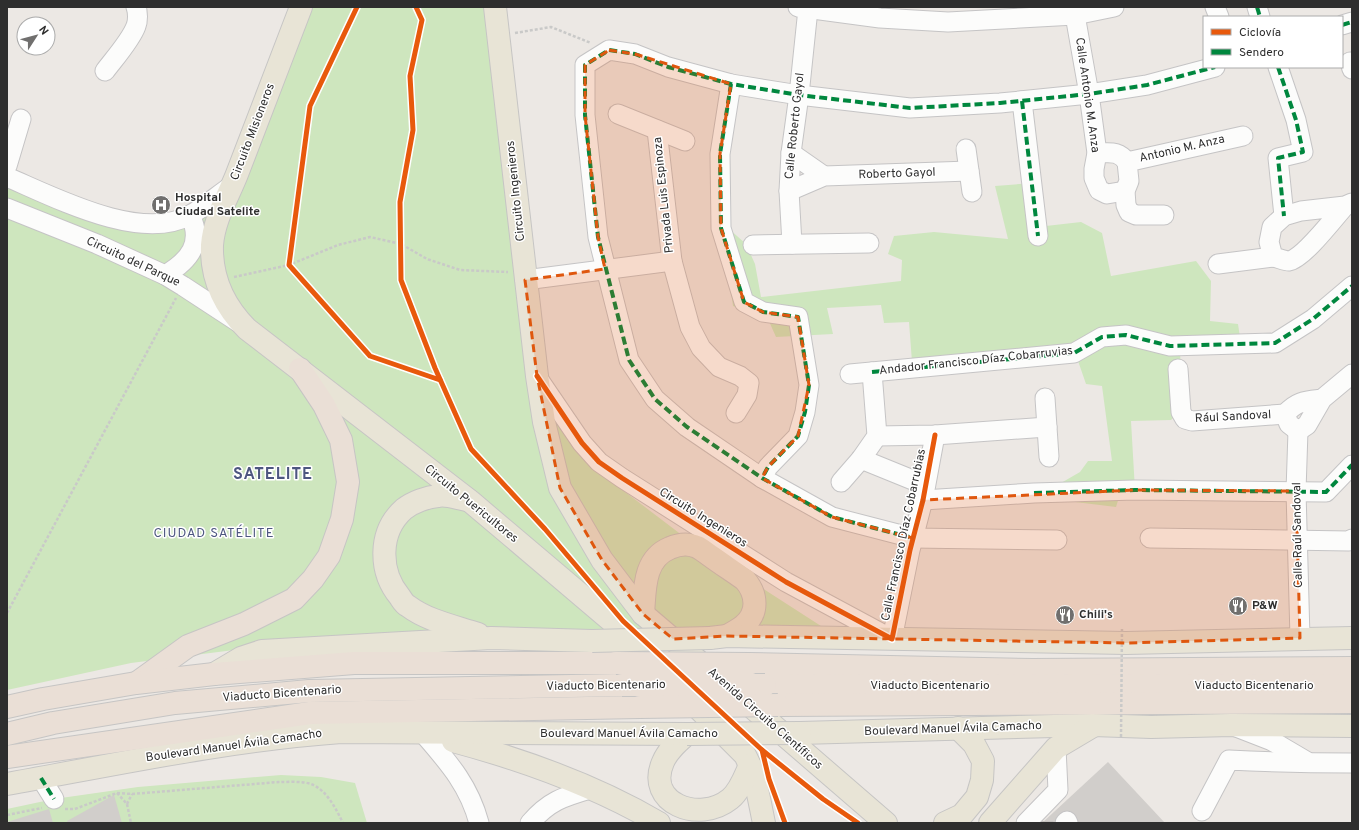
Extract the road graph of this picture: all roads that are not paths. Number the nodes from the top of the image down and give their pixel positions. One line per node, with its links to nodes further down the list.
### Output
1 (136, 7): 9 (street)
2 (301, 7): 27 (main road, Circuito Misioneros)
3 (495, 7): 45 (main road, Circuito Ingenieros)
4 (1114, 7): 6 (street)
5 (803, 8): 6 (street); 12 (street, Calle Roberto Gayol)
6 (1075, 15): 11 (street, Calle Antonio M. Anza)
7 (1211, 68): 11 (street)
8 (1278, 68): 35 (street)
9 (105, 72)
10 (731, 84): 12 (street); 43 (street); 65 (street)
11 (1089, 94): 13 (street); 21 (street, Calle Antonio M. Anza)
12 (799, 95): 13 (street); 20 (street, Calle Roberto Gayol)
13 (1022, 100): 36 (street)
14 (618, 114): 16 (street, Privada Luis Espinoza)
15 (21, 119): 23 (street)
16 (657, 130): 18 (street, Privada Luis Espinoza); 41 (street, Privada Luis Espinoza)
17 (1243, 136): 22 (street, Antonio M. Anza)
18 (685, 141)
19 (966, 149): 24 (street)
20 (791, 153): 25 (street); 28 (street, Calle Roberto Gayol)
21 (1097, 153): 22 (street); 29 (street, Calle Antonio M. Anza)
22 (1127, 162): 29 (street, Antonio M. Anza)
23 (7, 166)
24 (969, 172): 25 (street, Roberto Gayol); 30 (street)
25 (824, 176): 28 (street, Roberto Gayol)
26 (7, 177): 33 (street, Circuito Misioneros)
27 (233, 185): 33 (street, Circuito Misioneros); 47 (main road, Circuito Puericultores)
28 (789, 191): 38 (street, Calle Roberto Gayol)
29 (1125, 191): 34 (street)
30 (972, 192)
31 (1349, 204): 35 (street); 40 (street)
32 (9, 210): 44 (street, Circuito del Parque)
33 (190, 215): 44 (street)
34 (1164, 215)
35 (1284, 216): 40 (street)
36 (1038, 236)
37 (869, 243): 38 (street)
38 (792, 244): 39 (street)
39 (753, 245)
40 (1273, 257): 42 (street)
41 (672, 261): 43 (street, Privada Luis Espinoza); 56 (street, Privada Luis Espinoza)
42 (1218, 264)
43 (605, 269): 45 (street, Privada Luis Espinoza); 65 (street)
44 (165, 275): 47 (street, Circuito del Parque)
45 (525, 277): 53 (main road, Circuito Ingenieros)
46 (1352, 286): 50 (street, Andador Francisco Díaz Cobarruvias)
47 (247, 328): 48 (main road, Circuito Puericultores)
48 (300, 369): 69 (main road, Circuito Puericultores); 83 (highway)
49 (1178, 369): 57 (street, Rául Sandoval)
50 (872, 372): 51 (street, Andador Francisco Díaz Cobarruvias); 61 (street, Andador Francisco Díaz Cobarruvias)
51 (850, 374)
52 (1352, 374): 55 (street)
53 (536, 376): 75 (main road, Circuito Ingenieros); 80 (street, Circuito Ingenieros)
54 (1045, 398): 58 (street)
55 (1322, 399): 57 (street); 59 (street)
56 (736, 413)
57 (1285, 414): 59 (street)
58 (1047, 427): 60 (street); 62 (street)
59 (1298, 431): 67 (street, Calle Raúl Sandoval)
60 (935, 435): 61 (street); 68 (street, Calle Francisco Díaz Cobarrubias)
61 (877, 436): 63 (street)
62 (1049, 457)
63 (861, 459): 66 (street); 68 (street)
64 (1352, 465): 67 (street)
65 (762, 478): 70 (street)
66 (841, 482)
67 (1296, 491): 68 (street); 74 (street, Calle Raúl Sandoval)
68 (924, 492): 70 (street, Calle Francisco Díaz Cobarrubias)
69 (470, 501): 77 (main road); 98 (main road, Circuito Puericultores)
70 (913, 538): 73 (street, Calle Francisco Díaz Cobarrubias); 80 (street, Calle Francisco Díaz Cobarrubias)
71 (1150, 538): 74 (street)
72 (1352, 539): 74 (street)
73 (1057, 540)
74 (1298, 540): 78 (street, Calle Raúl Sandoval)
75 (643, 614): 76 (main road); 109 (main road, Avenida Circuito Científicos)
76 (718, 637): 77 (main road, bridge); 80 (main road)
77 (491, 638): 82 (main road)
78 (1300, 638): 79 (main road); 80 (main road)
79 (1352, 638)
80 (892, 640)
81 (1352, 668): 82 (highway, bridge)
82 (214, 674): 83 (highway)
83 (136, 684): 86 (highway)
84 (1352, 686): 92 (highway, Viaducto Bicentenario, bridge)
85 (1352, 702): 95 (highway, Boulevard Manuel Ávila Camacho, bridge)
86 (7, 707)
87 (1093, 725): 88 (main road, Boulevard Manuel Ávila Camacho); 90 (main road, Boulevard Manuel Ávila Camacho); 94 (main road)
88 (1231, 725): 89 (main road, Boulevard Manuel Ávila Camacho); 96 (street)
89 (1352, 726)
90 (958, 728): 93 (main road, Boulevard Manuel Ávila Camacho, bridge); 110 (main road)
91 (423, 733): 93 (main road, Boulevard Manuel Ávila Camacho); 99 (main road, Boulevard Manuel Ávila Camacho); 101 (main road); 105 (street)
92 (7, 734)
93 (687, 734): 98 (main road)
94 (1056, 748): 104 (street); 111 (main road)
95 (7, 757)
96 (1306, 761): 97 (street); 103 (street)
97 (1352, 763)
98 (750, 765): 108 (main road, Circuito Puericultores)
99 (41, 778): 100 (main road, Boulevard Manuel Ávila Camacho); 102 (street)
100 (7, 784)
101 (590, 789): 106 (street); 107 (main road)
102 (54, 799)
103 (1202, 811)
104 (1035, 819)
105 (479, 823)
106 (530, 823)
107 (658, 823)
108 (764, 823)
109 (886, 823)
110 (945, 823)
111 (990, 823)
112 (1065, 823): 113 (street)
113 (1068, 823)

